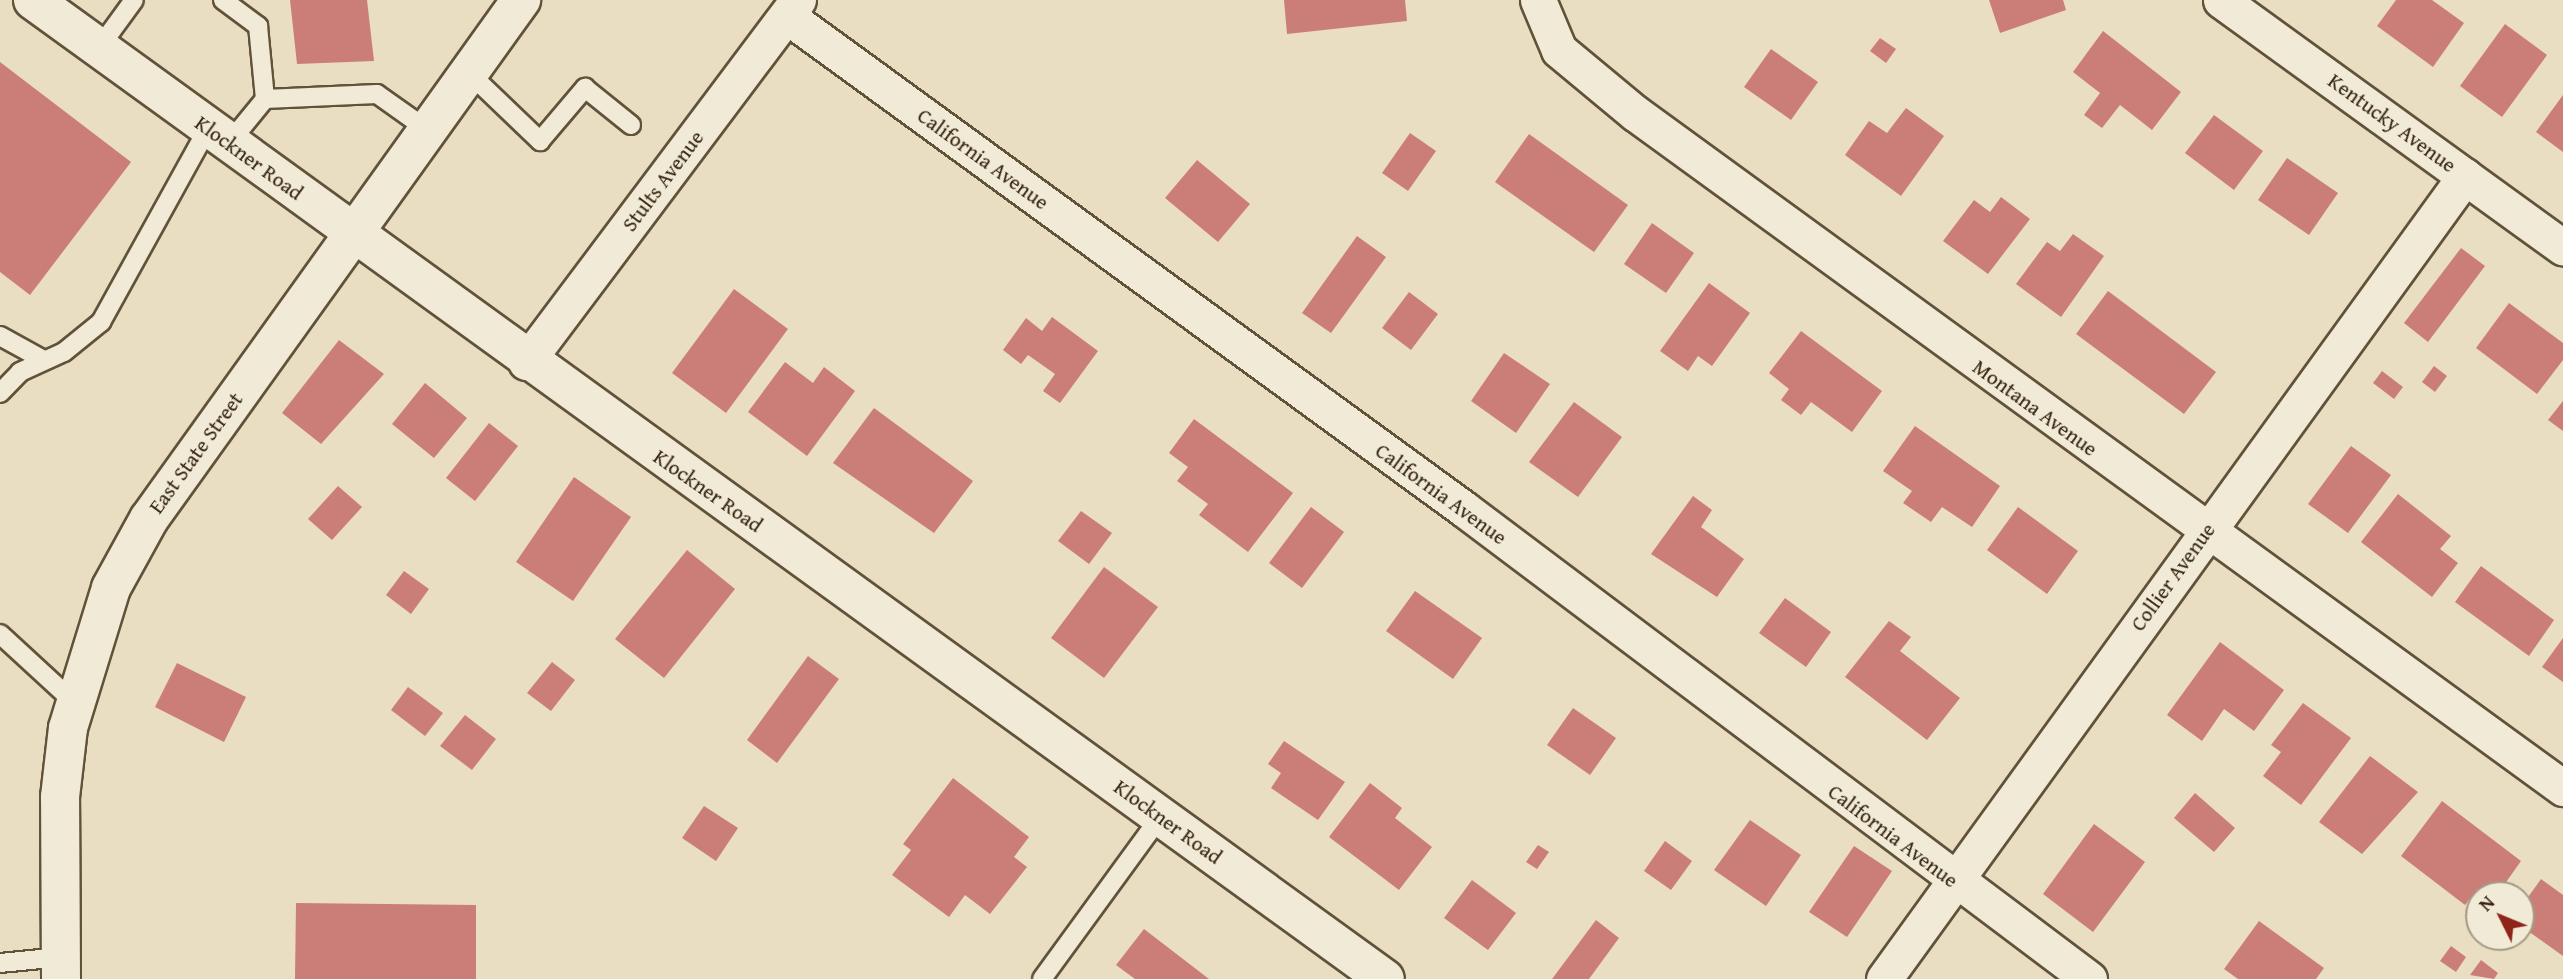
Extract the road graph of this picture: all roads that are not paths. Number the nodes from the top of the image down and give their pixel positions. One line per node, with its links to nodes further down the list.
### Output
1 (33, 0): 8 (main road, Klockner Road)
2 (134, 0): 8 (lane)
3 (223, 0): 10 (lane)
4 (1538, 0): 21 (street, Montana Avenue)
5 (2221, 0): 14 (street, Kentucky Avenue)
6 (518, 1): 9 (main road, East State Street)
7 (793, 8): 19 (street, Stults Avenue); 26 (street, California Avenue)
8 (99, 48): 13 (main road, Klockner Road)
9 (466, 70): 11 (lane); 12 (main road, East State Street)
10 (265, 99): 12 (lane); 13 (lane)
11 (631, 125)
12 (425, 128): 15 (main road, East State Street)
13 (218, 135): 15 (main road, Klockner Road); 18 (lane)
14 (2465, 176): 16 (street, Kentucky Avenue); 21 (street, Collier Avenue)
15 (351, 232): 19 (main road, Klockner Road); 23 (main road, East State Street)
16 (2563, 248)
17 (0, 336): 18 (lane)
18 (42, 359): 20 (lane)
19 (526, 362): 25 (main road, Klockner Road)
20 (0, 393)
21 (2204, 533): 24 (street, Montana Avenue); 26 (street, Collier Avenue)
22 (0, 634): 23 (lane)
23 (74, 702): 28 (main road, East State Street)
24 (2563, 788)
25 (1161, 817): 30 (lane); 31 (main road, Klockner Road)
26 (1954, 882): 29 (street, Collier Avenue); 32 (street, California Avenue)
27 (0, 962): 28 (lane)
28 (61, 968)
29 (1890, 977)
30 (1042, 979)
31 (1385, 979)
32 (2089, 979)

